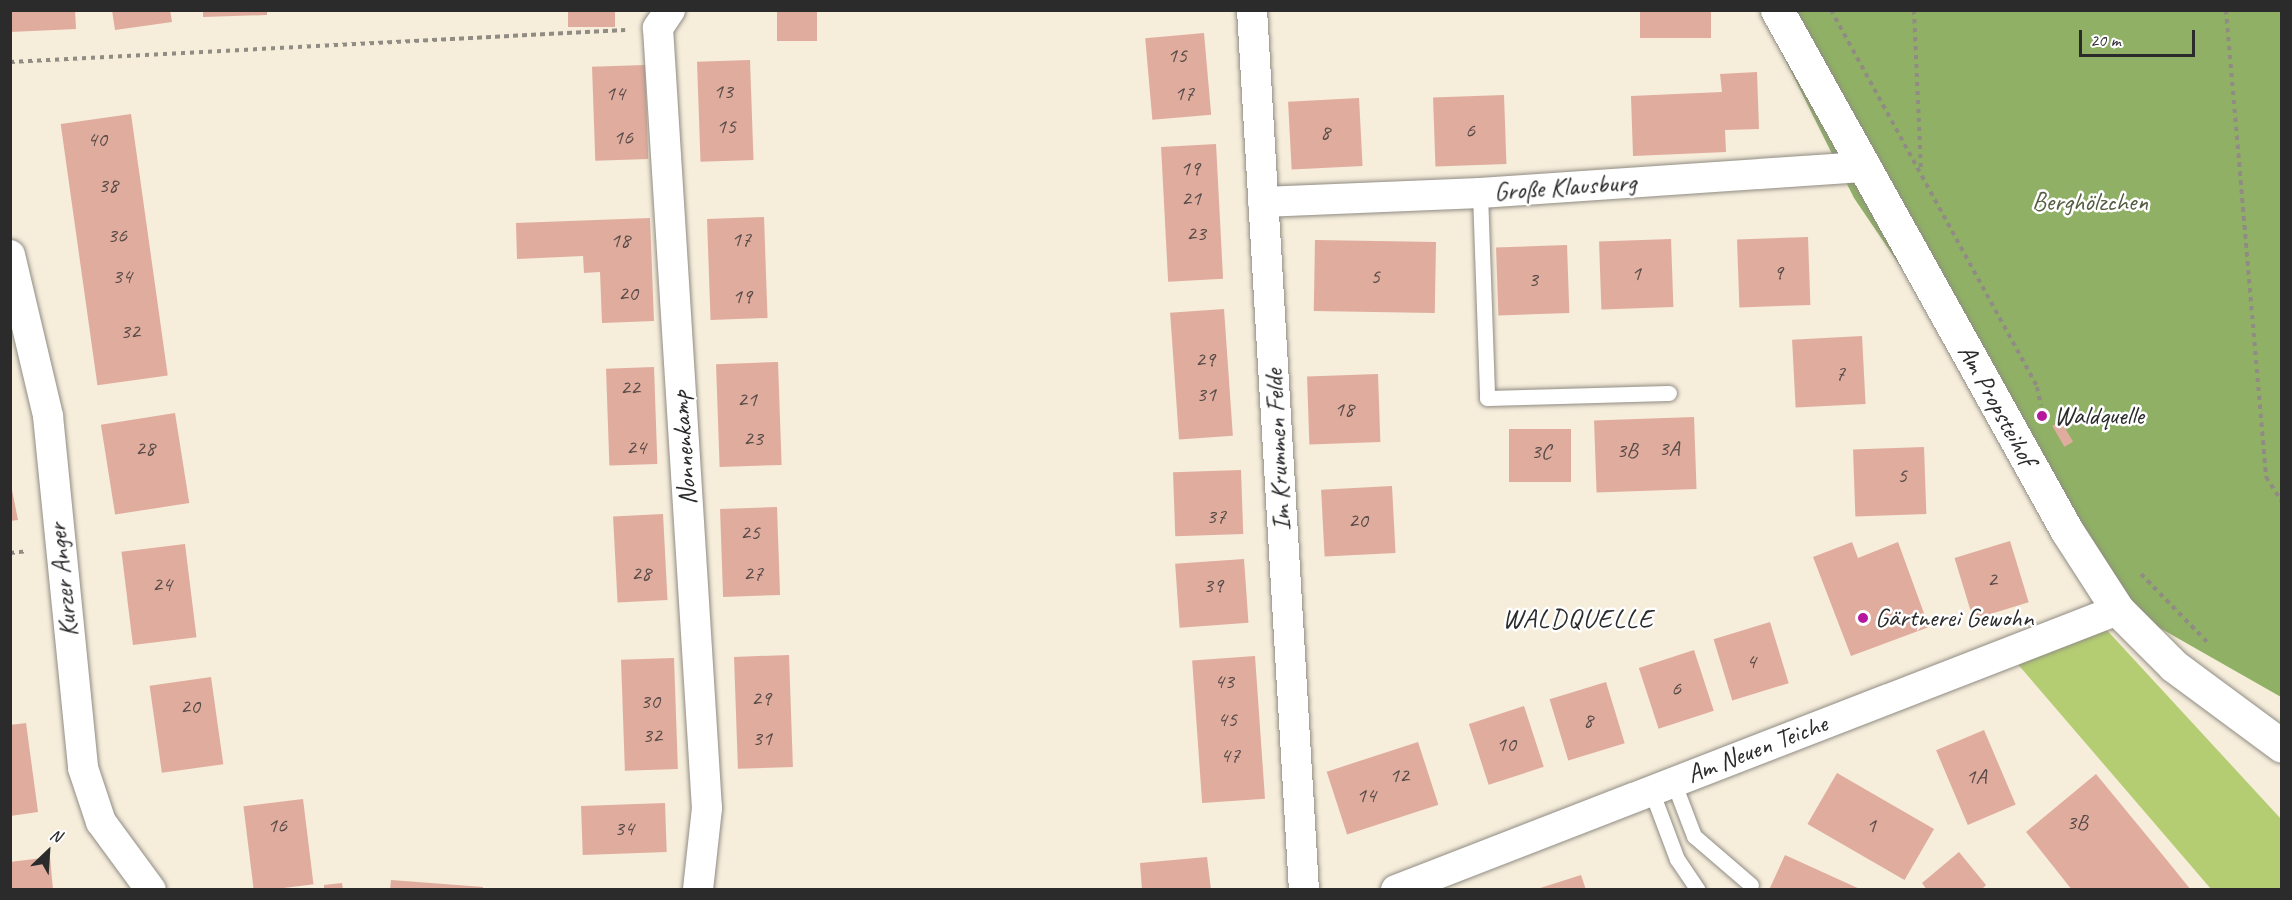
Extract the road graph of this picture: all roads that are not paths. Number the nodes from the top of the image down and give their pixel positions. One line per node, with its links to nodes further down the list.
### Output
1 (1252, 10): 6 (street, Im Krummen Felde)
2 (1777, 10): 4 (street, Am Propsteihof)
3 (664, 19): 14 (street, Nonnenkamp)
4 (1866, 167): 5 (street, Große Klausburg); 9 (street, Am Propsteihof)
5 (1480, 193): 6 (street, Große Klausburg); 8 (lane)
6 (1263, 202): 15 (street, Im Krummen Felde)
7 (10, 255): 13 (street, Kurzer Anger)
8 (1669, 393)
9 (2118, 610): 10 (street, Am Propsteihof); 11 (street, Am Neuen Teiche)
10 (2282, 746)
11 (1662, 785): 12 (lane); 16 (street, Am Neuen Teiche); 17 (lane)
12 (1751, 885)
13 (151, 890)
14 (698, 890)
15 (1304, 890)
16 (1396, 890)
17 (1698, 890)

